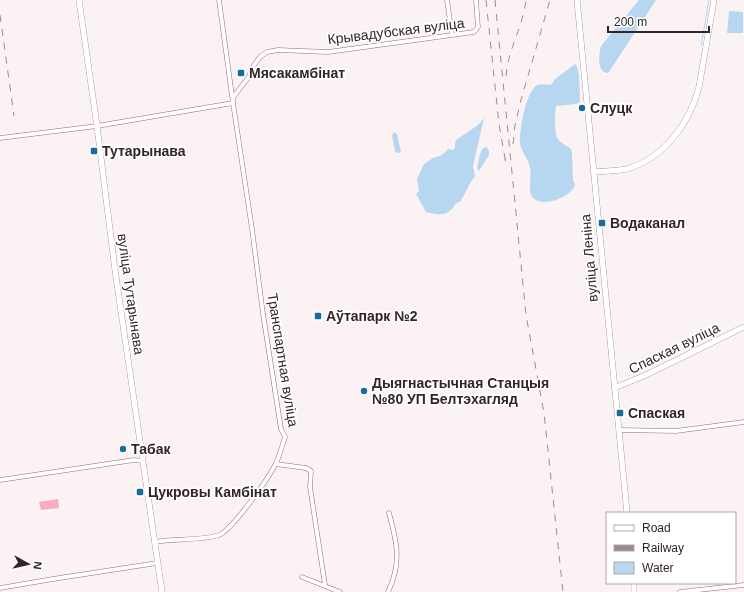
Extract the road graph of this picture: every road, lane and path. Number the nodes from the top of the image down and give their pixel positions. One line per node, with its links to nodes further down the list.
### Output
1 (79, 0): 9 (street, вуліца Тутарынава)
2 (219, 0): 8 (street, Транспартная вуліца)
3 (447, 0): 7 (street)
4 (476, 0): 7 (street, Крывадубская вуліца)
5 (577, 0): 11 (street, вуліца Леніна)
6 (714, 0): 11 (street)
7 (452, 35): 8 (street, Крывадубская вуліца)
8 (233, 103): 9 (street); 17 (street, Транспартная вуліца)
9 (97, 126): 10 (street); 16 (street, вуліца Тутарынава)
10 (0, 138)
11 (593, 172): 13 (street, вуліца Леніна)
12 (744, 327): 13 (street, Спаская вуліца)
13 (614, 388): 15 (street, вуліца Леніна)
14 (744, 422): 15 (street)
15 (619, 430): 19 (street, вуліца Леніна)
16 (143, 461): 18 (street); 21 (street, вуліца Тутарынава)
17 (276, 464): 21 (street, Транспартная вуліца); 24 (street)
18 (0, 480)
19 (627, 512)
20 (389, 513): 30 (street)
21 (155, 542): 22 (street, вуліца Тутарынава)
22 (157, 563): 26 (street); 28 (street, вуліца Тутарынава)
23 (302, 577): 24 (street)
24 (325, 585): 29 (street)
25 (744, 585): 27 (street)
26 (0, 588)
27 (703, 591): 31 (street)
28 (162, 592)
29 (340, 592)
30 (388, 592)
31 (680, 592)

